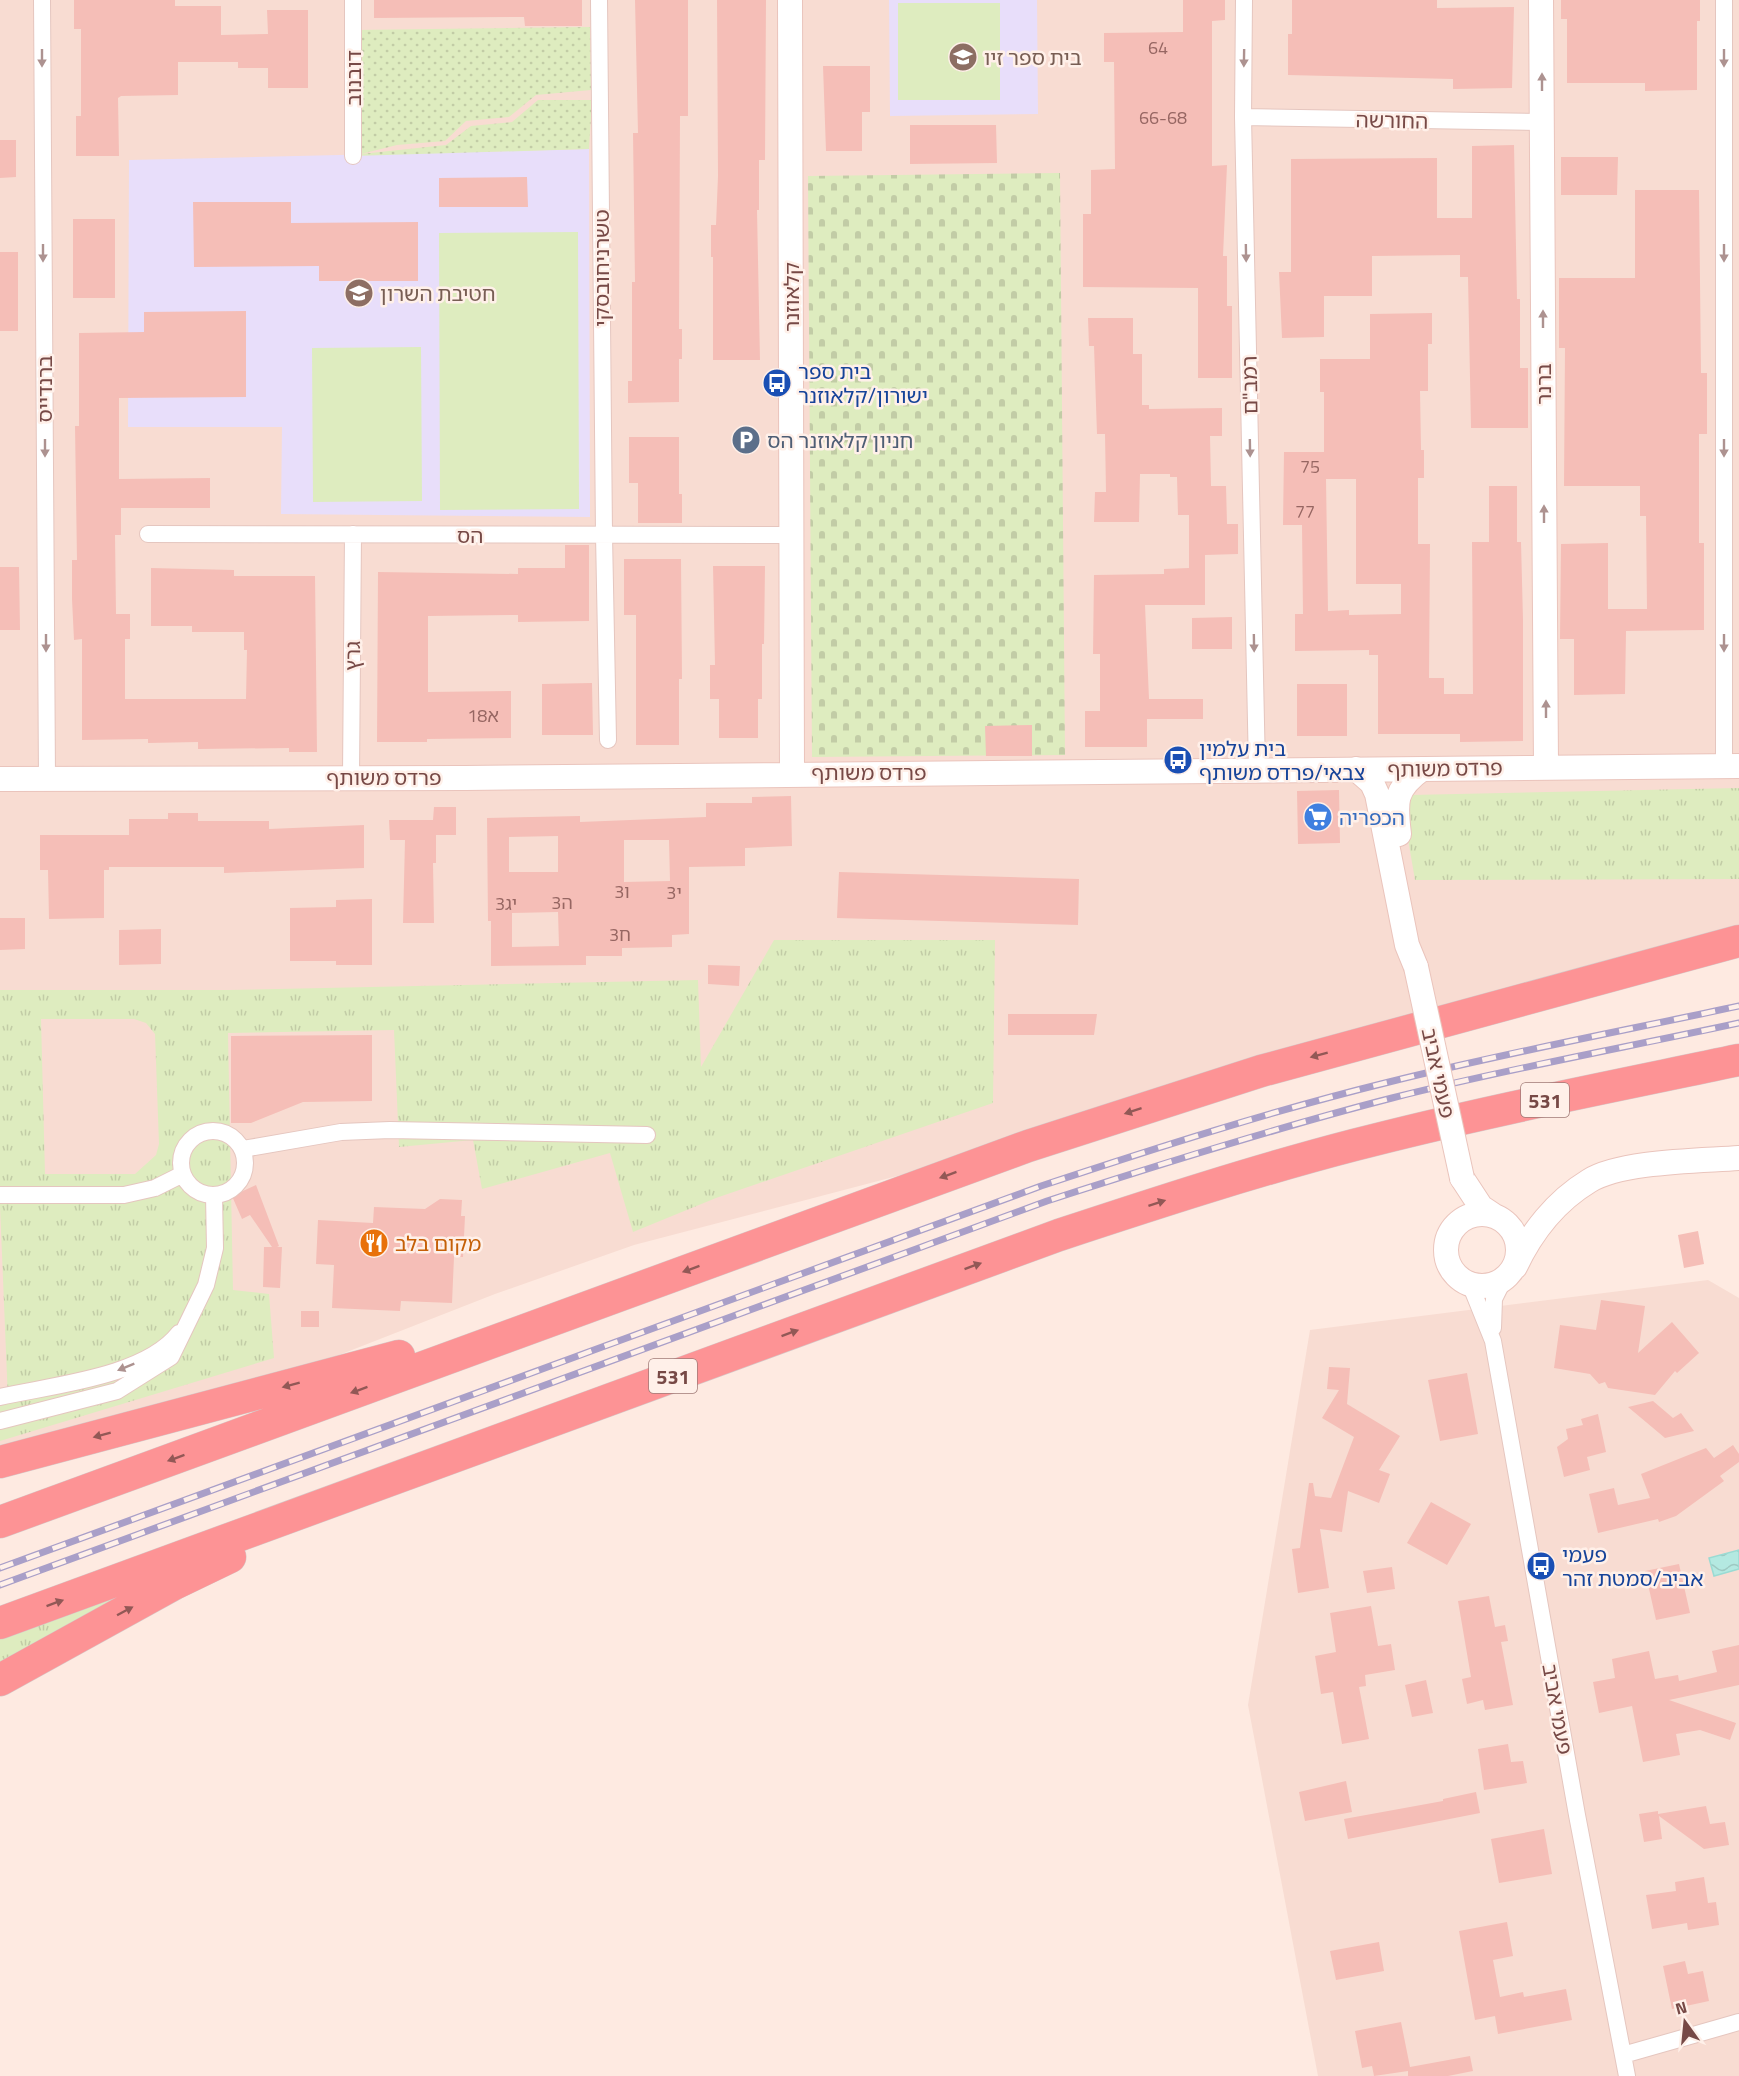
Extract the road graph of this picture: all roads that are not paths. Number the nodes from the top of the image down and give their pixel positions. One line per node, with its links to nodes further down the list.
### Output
1 (42, 0): 25 (street, ברנדייס, one-way to 25)
2 (353, 0): 11 (street, דובנוב)
3 (599, 0): 14 (street, טשרניחובסקי)
4 (790, 0): 15 (street, קלאוזנר)
5 (1244, 0): 8 (street, רמב"ם, one-way to 8)
6 (1541, 0): 9 (street, ברנר, one-way to 6)
7 (1724, 0): 10 (street, one-way to 10)
8 (1243, 117): 9 (street, החורשה); 20 (street, רמב"ם, one-way to 20)
9 (1542, 122): 18 (street, ברנר, one-way to 9)
10 (1732, 142): 17 (street, one-way to 17)
11 (353, 156)
12 (148, 534): 13 (street, הס)
13 (353, 534): 14 (street, הס); 23 (street, גרץ)
14 (604, 535): 15 (street, הס); 16 (street, טשרניחובסקי)
15 (792, 536): 22 (street, קלאוזנר)
16 (608, 740)
17 (1731, 766): 18 (street, פרדס משותף)
18 (1546, 767): 19 (street, פרדס משותף)
19 (1422, 768): 21 (street, פרדס משותף); 28 (street, פעמי אביב)
20 (1257, 769): 21 (street, פרדס משותף); 22 (street, פרדס משותף)
21 (1356, 769): 28 (street, פעמי אביב)
22 (792, 773): 23 (street, פרדס משותף)
23 (351, 777): 25 (street, פרדס משותף)
24 (0, 779): 25 (street, פרדס משותף)
25 (47, 779)
26 (1739, 941): 29 (highway)
27 (1739, 963): 29 (highway)
28 (1416, 967): 37 (street, פעמי אביב, bridge)
29 (1376, 1039): 45 (highway, one-way to 45)
30 (1739, 1060): 33 (highway, 531)
31 (1739, 1077): 33 (highway)
32 (647, 1135): 34 (street)
33 (1352, 1145): 48 (highway, 531, one-way to 33)
34 (243, 1149): 36 (street); 39 (street)
35 (1739, 1158): 40 (street)
36 (183, 1174): 38 (street); 39 (street)
37 (1462, 1178): 41 (street, פעמי אביב); 42 (street, פעמי אביב)
38 (0, 1195)
39 (214, 1195): 46 (street)
40 (1557, 1206): 41 (street); 43 (street)
41 (1496, 1216): 42 (street); 43 (street)
42 (1458, 1222): 44 (street)
43 (1509, 1273): 44 (street); 47 (street, פעמי אביב)
44 (1470, 1284): 47 (street, פעמי אביב)
45 (591, 1305): 51 (highway, one-way to 51); 52 (highway, one-way to 52)
46 (189, 1320): 49 (street, one-way to 49); 50 (street)
47 (1493, 1341): 56 (street, פעמי אביב)
48 (760, 1344): 53 (highway, 531, one-way to 48); 54 (highway, one-way to 48)
49 (0, 1396)
50 (0, 1421)
51 (0, 1461)
52 (0, 1522)
53 (0, 1623)
54 (0, 1680)
55 (1739, 2022): 56 (street)
56 (1623, 2055): 57 (street, פעמי אביב)
57 (1627, 2076)

